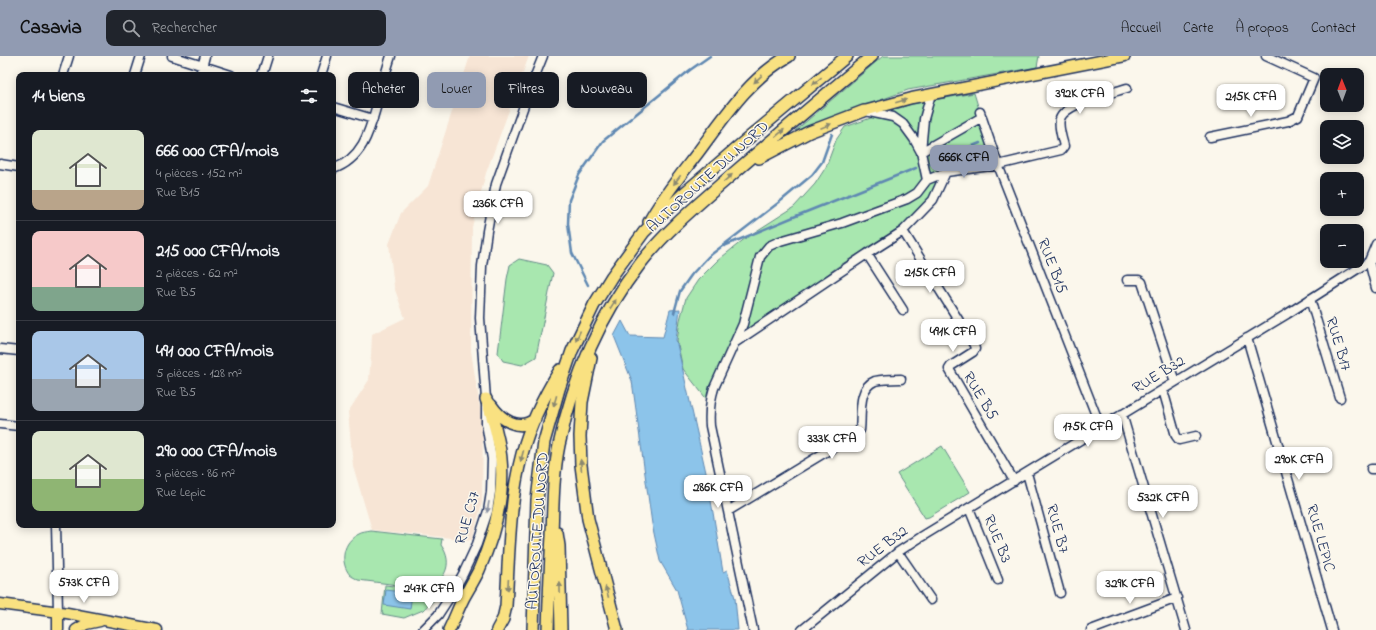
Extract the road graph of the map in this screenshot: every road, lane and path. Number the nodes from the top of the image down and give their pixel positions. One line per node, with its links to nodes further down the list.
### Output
1 (69, 56): 15 (street)
2 (141, 56): 16 (street)
3 (172, 56): 14 (street)
4 (205, 56): 14 (street)
5 (268, 56): 19 (street)
6 (327, 56): 20 (street)
7 (391, 56): 25 (street)
8 (543, 56): 54 (street, RUE C37)
9 (789, 56): 35 (highway, one-way to 35)
10 (847, 56): 35 (highway, AUTOROUTE DU NORD, one-way to 35)
11 (872, 56): 32 (highway, AUTOROUTE DU NORD, one-way to 11)
12 (1125, 56): 22 (main road)
13 (1266, 56): 26 (street)
14 (202, 65): 17 (street); 18 (street)
15 (64, 72)
16 (136, 72)
17 (201, 72)
18 (222, 72)
19 (263, 72)
20 (322, 72)
21 (1127, 88): 29 (street)
22 (931, 94): 24 (main road, one-way to 22); 27 (street)
23 (336, 108): 25 (street)
24 (864, 111): 27 (street); 32 (highway, one-way to 24)
25 (373, 119): 30 (street)
26 (1210, 137)
27 (920, 152): 29 (street, RUE B15); 34 (street)
28 (0, 164): 31 (street)
29 (998, 165): 33 (street); 59 (street, RUE B15)
30 (336, 166)
31 (16, 167)
32 (740, 167): 44 (highway, AUTOROUTE DU NORD, one-way to 32)
33 (946, 172): 34 (street); 36 (street)
34 (927, 180): 46 (street)
35 (644, 232): 49 (highway, AUTOROUTE DU NORD, one-way to 49)
36 (904, 232): 38 (street); 62 (street, RUE B5)
37 (1376, 244): 39 (street)
38 (867, 254): 43 (street); 46 (street)
39 (1373, 259): 41 (street); 42 (street, RUE B32)
40 (1127, 280): 51 (street)
41 (1376, 288)
42 (1310, 299): 45 (street, RUE B32); 53 (street, RUE B17)
43 (903, 310)
44 (595, 338): 63 (highway, AUTOROUTE DU NORD); 84 (highway, one-way to 44)
45 (1247, 338): 51 (street, RUE B32); 89 (street, RUE LEPIC)
46 (735, 343): 65 (street)
47 (0, 349): 48 (street)
48 (16, 351)
49 (572, 351): 56 (highway); 75 (highway, AUTOROUTE DU NORD, one-way to 75)
50 (901, 379): 65 (street)
51 (1175, 382): 52 (street, RUE B32)
52 (1163, 390): 55 (street, RUE B32); 60 (street)
53 (1340, 398)
54 (486, 399): 56 (highway); 81 (street, RUE C37, one-way to 81); 82 (highway)
55 (1122, 414): 59 (street, RUE B32); 70 (street)
56 (535, 419): 83 (highway, one-way to 83)
57 (0, 424): 58 (street)
58 (16, 426)
59 (1101, 428): 61 (street, RUE B32)
60 (1196, 436)
61 (1027, 472): 62 (street, RUE B32); 69 (street, RUE B7)
62 (1014, 480): 64 (street, RUE B32)
63 (553, 499): 76 (highway, AUTOROUTE DU NORD); 77 (highway, one-way to 63)
64 (969, 508): 67 (street, RUE B32); 68 (street, RUE B3)
65 (728, 511): 85 (street)
66 (56, 528): 73 (street)
67 (898, 552): 71 (street); 86 (street, RUE B32)
68 (998, 580)
69 (1060, 593)
70 (1177, 598): 87 (street); 88 (street)
71 (931, 600)
72 (0, 604): 73 (main road)
73 (58, 611): 74 (main road); 78 (main road)
74 (106, 620): 79 (main road); 80 (main road)
75 (533, 628)
76 (548, 628)
77 (561, 628)
78 (58, 630)
79 (76, 630)
80 (157, 630)
81 (423, 630)
82 (449, 630)
83 (497, 630)
84 (617, 630)
85 (753, 630)
86 (802, 630)
87 (1091, 630)
88 (1186, 630)
89 (1332, 630)

